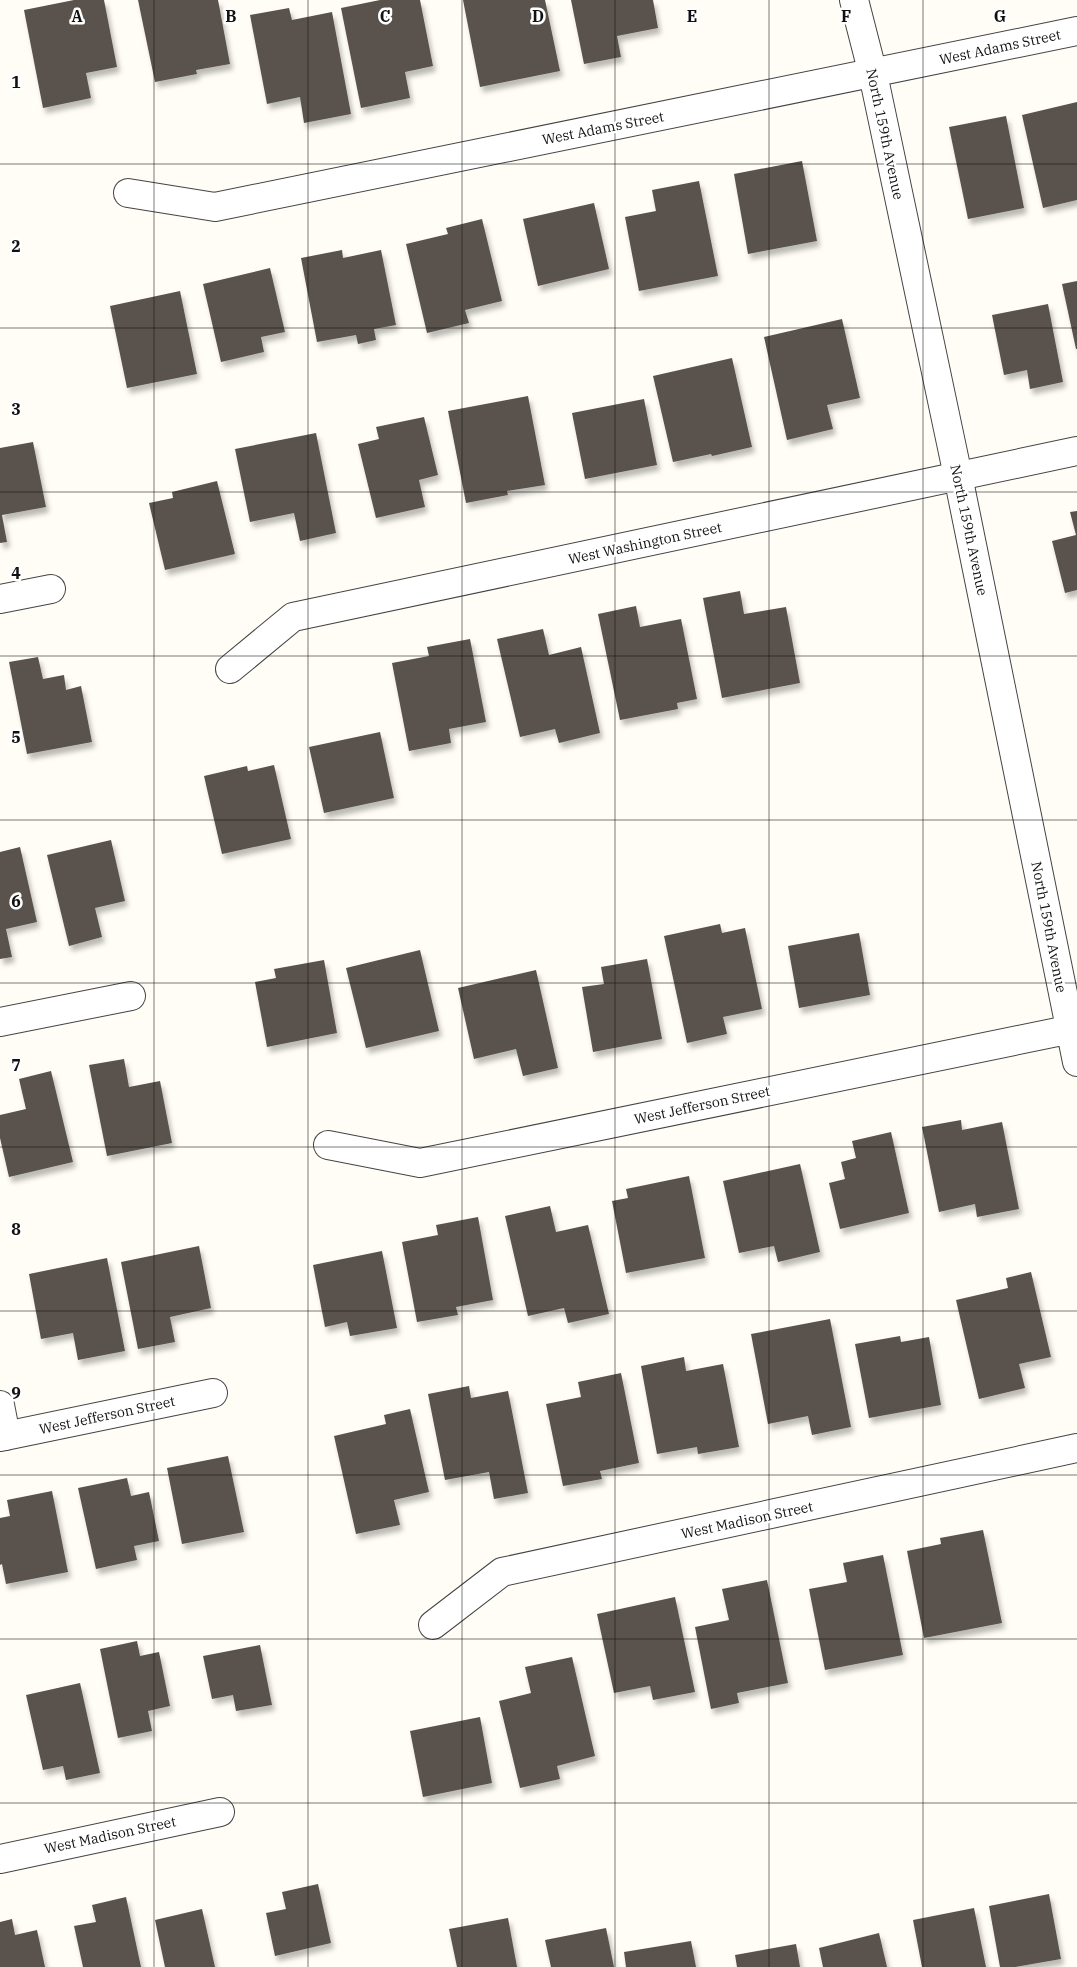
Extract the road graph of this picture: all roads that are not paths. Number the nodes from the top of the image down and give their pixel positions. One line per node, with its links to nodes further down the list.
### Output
1 (854, 0): 3 (street, North 159th Avenue)
2 (1077, 31): 3 (street, West Adams Street)
3 (873, 74): 4 (street, West Adams Street); 6 (street, North 159th Avenue)
4 (128, 193)
5 (1077, 452): 6 (street, West Washington Street)
6 (958, 476): 9 (street, West Washington Street); 12 (street, North 159th Avenue)
7 (51, 589): 8 (street)
8 (0, 599)
9 (230, 669)
10 (131, 996): 11 (street)
11 (0, 1022)
12 (1074, 1029): 13 (street, North 159th Avenue); 14 (street, West Jefferson Street)
13 (1077, 1062)
14 (328, 1145)
15 (213, 1393): 17 (street, West Jefferson Street)
16 (0, 1405): 17 (street)
17 (3, 1437)
18 (1077, 1448): 19 (street, West Madison Street)
19 (433, 1625)
20 (220, 1812): 21 (street, West Madison Street)
21 (0, 1859)

